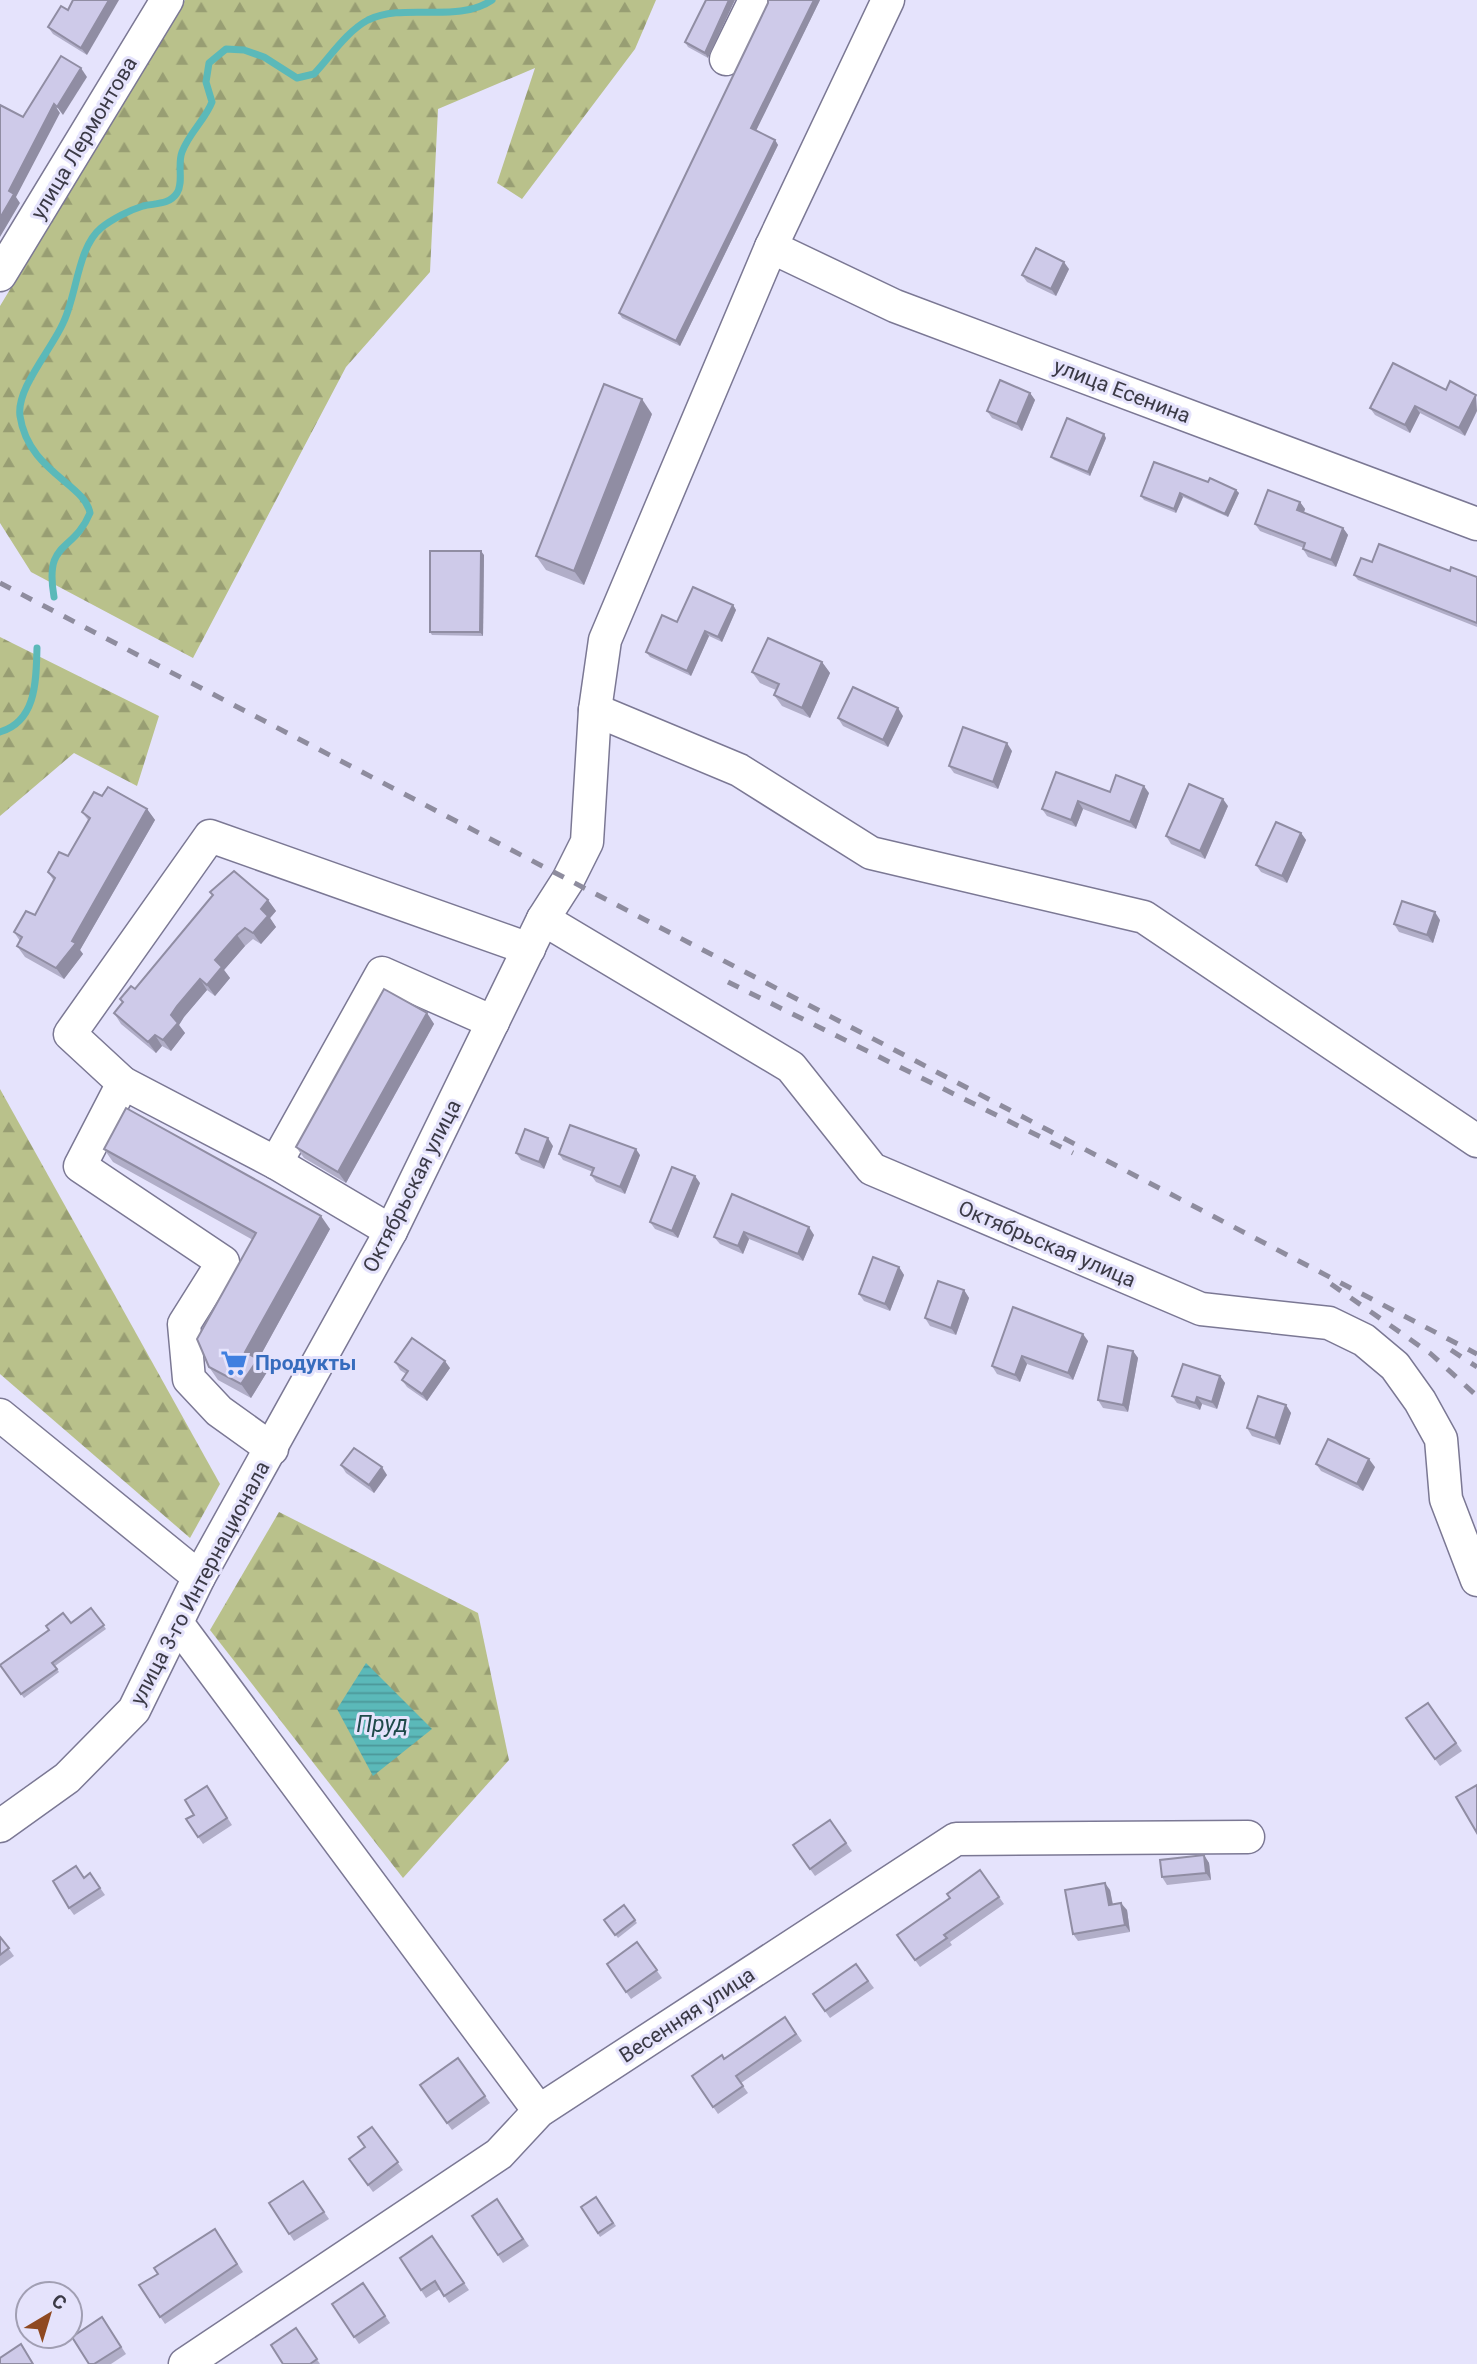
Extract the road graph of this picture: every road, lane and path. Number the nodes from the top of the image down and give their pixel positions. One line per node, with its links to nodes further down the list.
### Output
1 (167, 0): 6 (street, улица Лермонтова)
2 (755, 0): 4 (street)
3 (888, 0): 5 (street, Октябрьская улица)
4 (726, 59)
5 (771, 247): 7 (street, улица Есенина); 8 (street, Октябрьская улица)
6 (0, 275)
7 (1477, 524)
8 (596, 710): 9 (street, Октябрьская улица); 13 (street)
9 (543, 919): 10 (street, Октябрьская улица); 19 (street, Октябрьская улица)
10 (529, 949): 11 (street, Октябрьская улица); 12 (street)
11 (494, 1023): 14 (street); 15 (street, Октябрьская улица)
12 (123, 1083): 14 (street); 17 (street)
13 (1477, 1141)
14 (276, 1163): 15 (street)
15 (391, 1231): 17 (street, Октябрьская улица)
16 (0, 1415): 18 (street)
17 (272, 1449): 18 (street, улица 3-го Интернационала)
18 (199, 1577): 20 (street, улица 3-го Интернационала)
19 (1477, 1580)
20 (177, 1623): 21 (street, улица 3-го Интернационала); 23 (street)
21 (0, 1826)
22 (1248, 1837): 23 (street, Весенняя улица)
23 (539, 2111): 24 (street, Весенняя улица)
24 (185, 2364)

